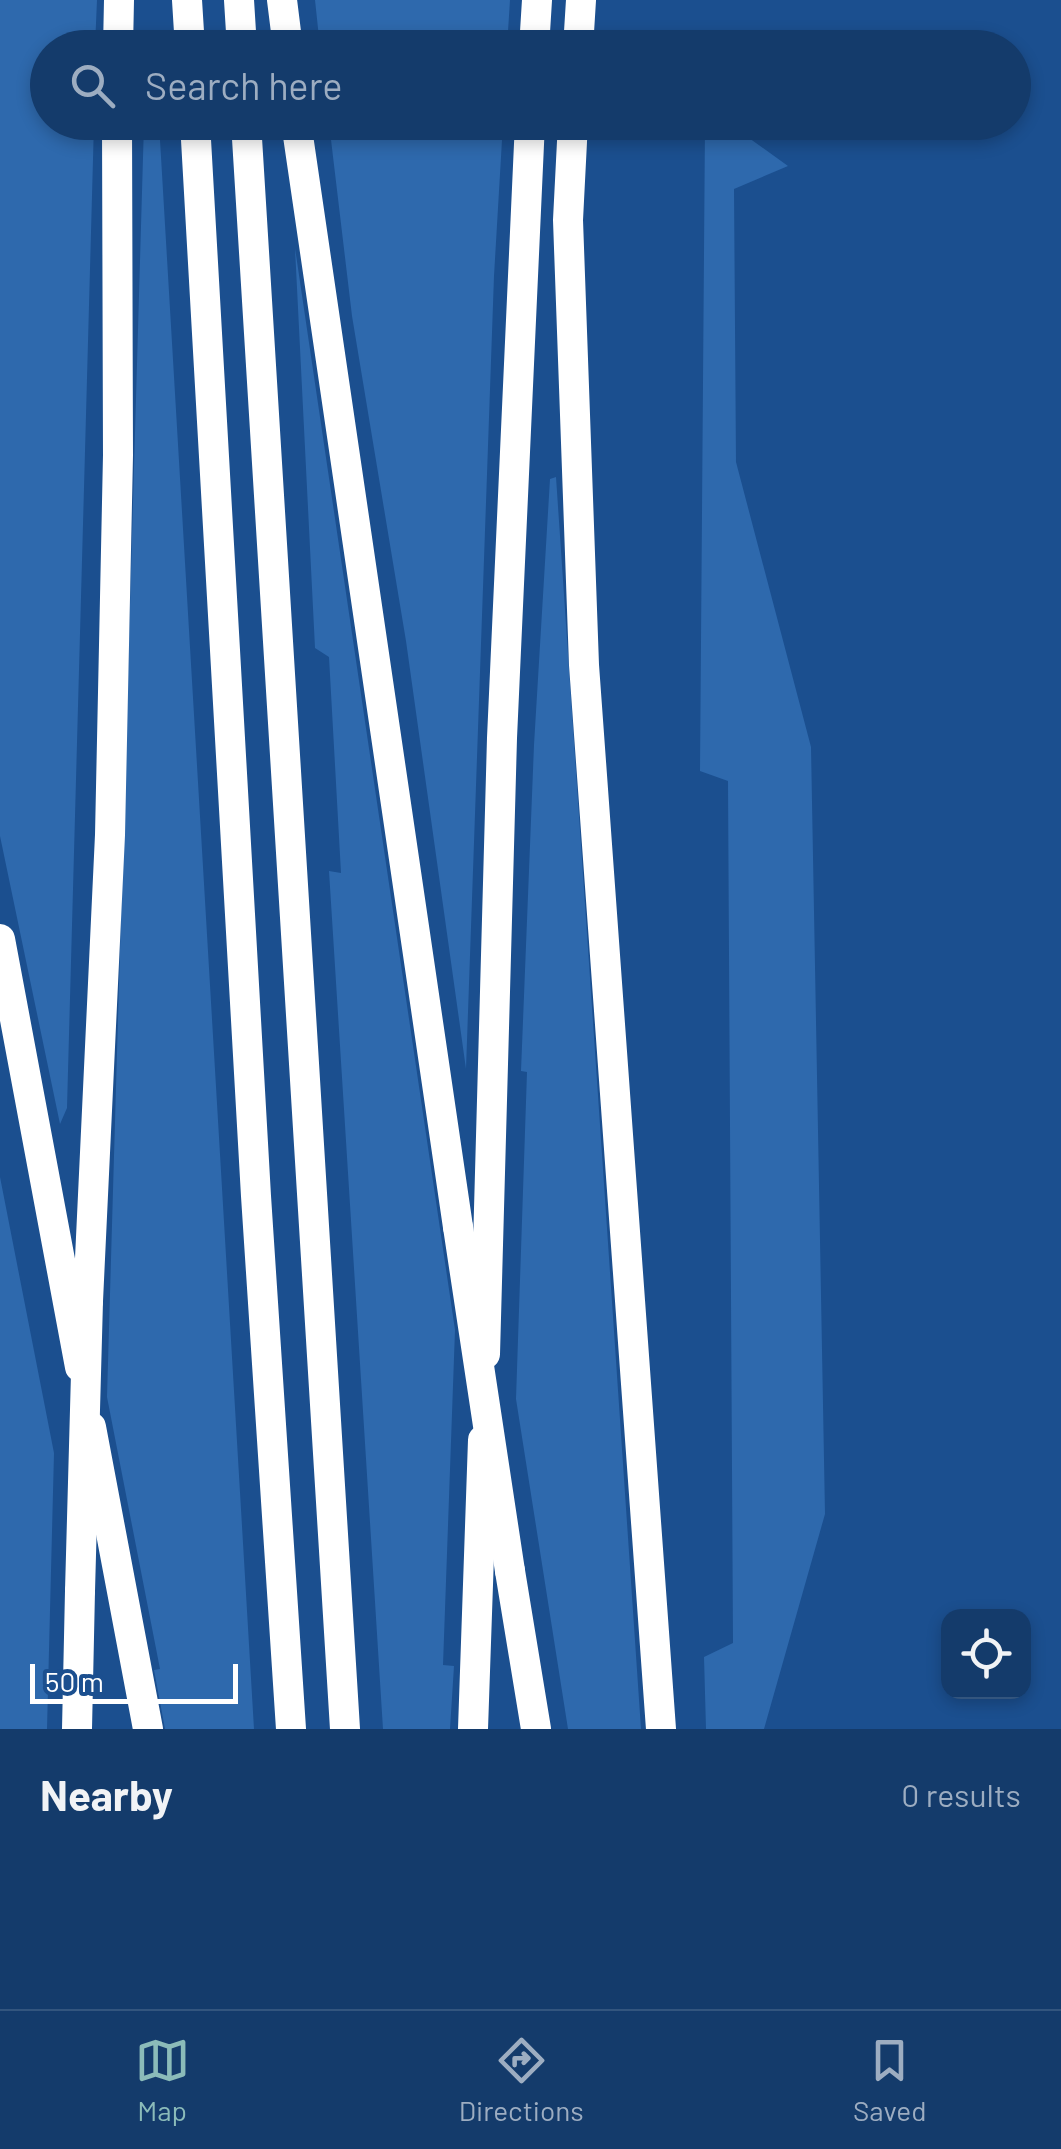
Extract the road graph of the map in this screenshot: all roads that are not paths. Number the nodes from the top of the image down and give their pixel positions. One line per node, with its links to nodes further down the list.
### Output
1 (118, 0): 7 (highway)
2 (187, 0): 8 (highway)
3 (239, 0): 9 (highway)
4 (282, 0): 10 (highway)
5 (536, 0): 11 (highway)
6 (581, 0): 12 (highway)
7 (118, 30)
8 (189, 30)
9 (241, 30)
10 (286, 30)
11 (535, 30)
12 (579, 30)
13 (118, 140): 20 (highway, bridge)
14 (196, 140): 22 (highway)
15 (247, 140): 23 (highway)
16 (299, 140): 25 (highway, bridge)
17 (529, 140): 24 (highway)
18 (573, 140): 26 (highway)
19 (0, 940): 21 (highway)
20 (77, 1729)
21 (148, 1729)
22 (292, 1729)
23 (345, 1729)
24 (473, 1729)
25 (536, 1729)
26 (661, 1729)

